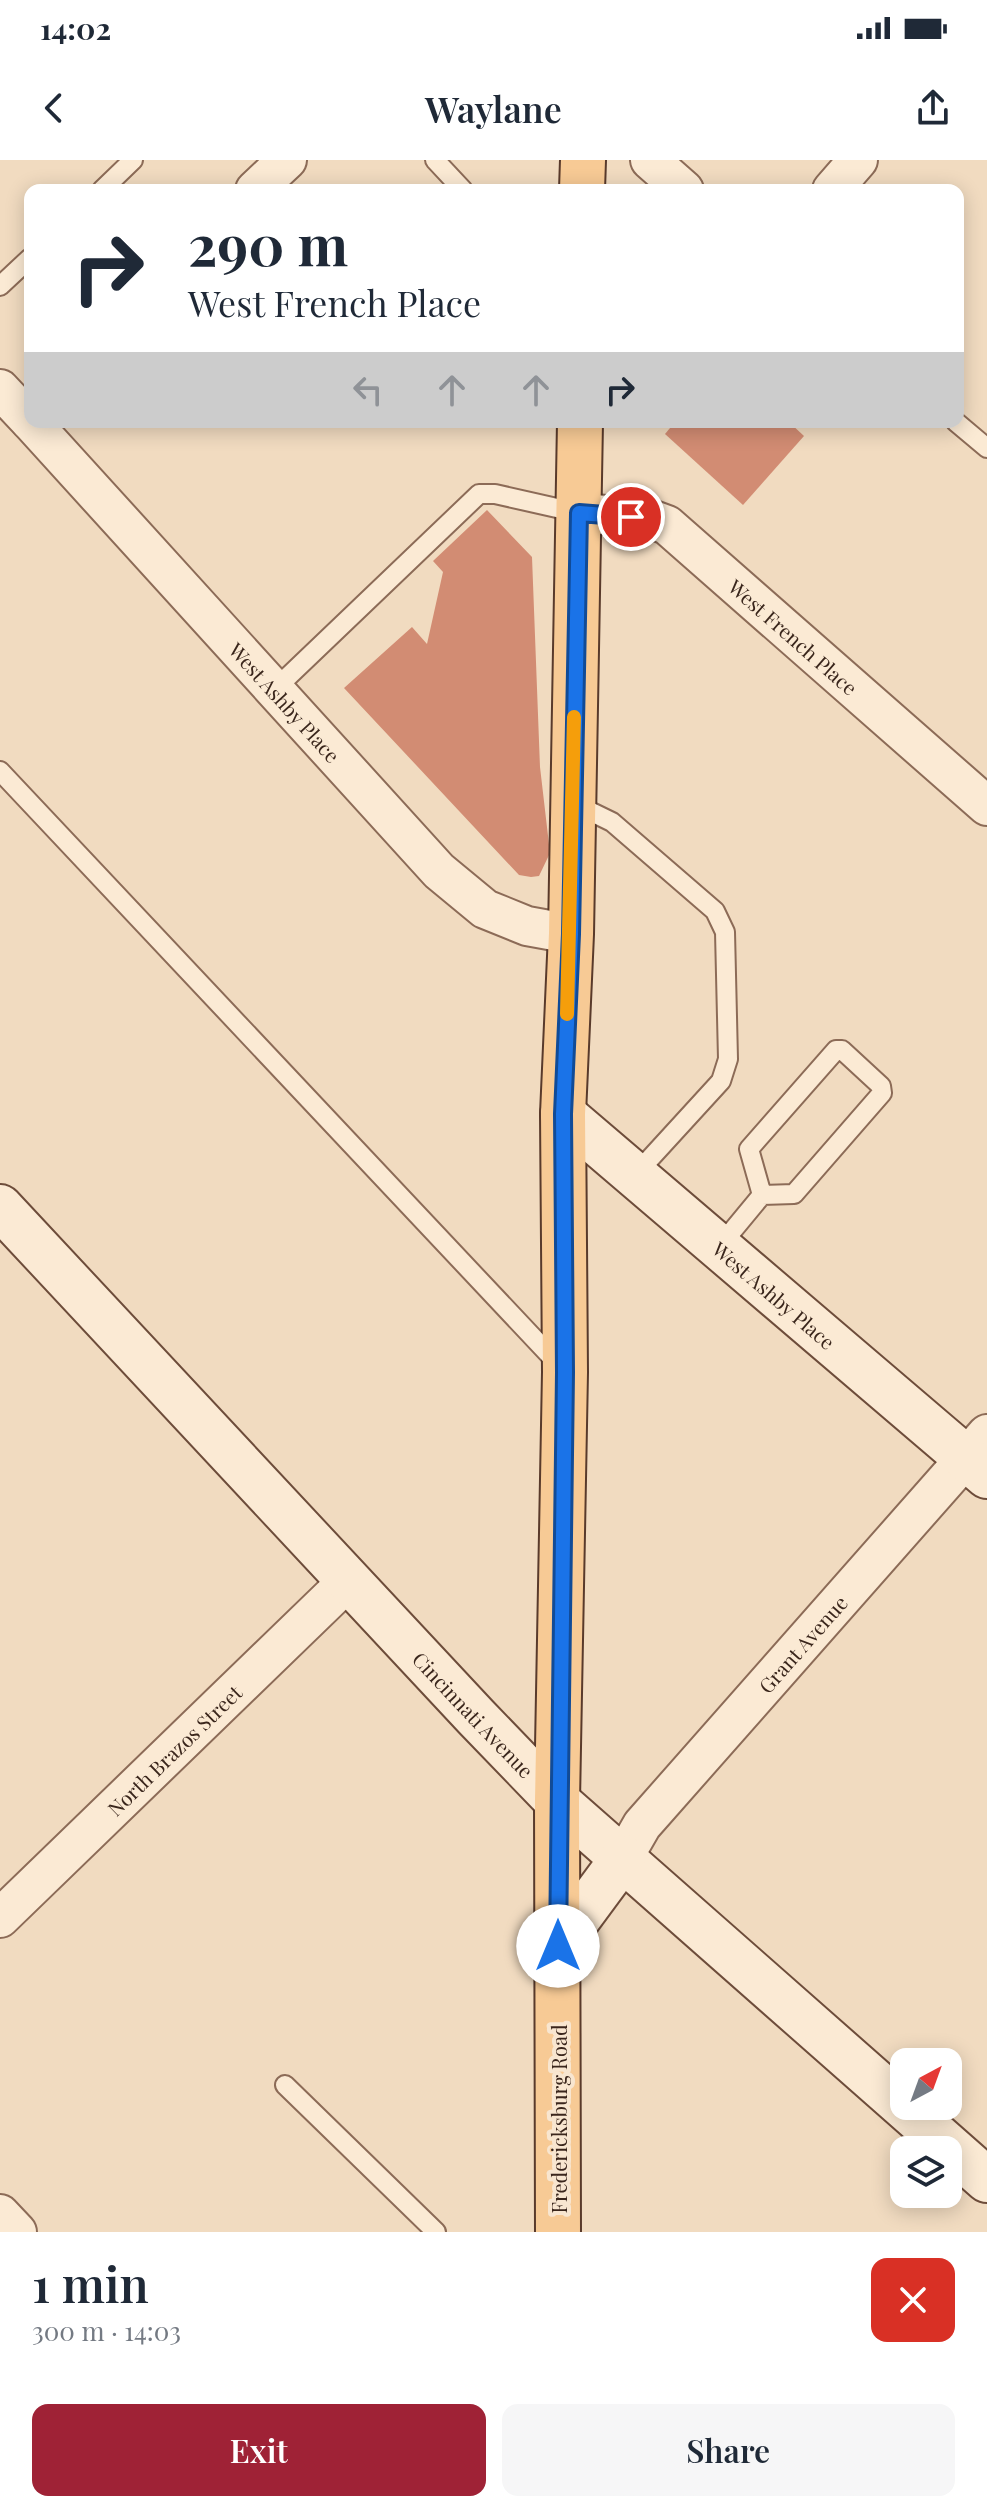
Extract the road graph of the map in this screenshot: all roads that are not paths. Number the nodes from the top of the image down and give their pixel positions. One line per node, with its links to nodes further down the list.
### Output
1 (133, 160): 7 (lane)
2 (287, 160): 8 (street)
3 (435, 160): 9 (lane)
4 (583, 160): 10 (main road)
5 (650, 160): 11 (street)
6 (858, 160): 12 (street)
7 (108, 184)
8 (261, 184)
9 (457, 184)
10 (582, 184)
11 (677, 184)
12 (837, 184)
13 (24, 264): 14 (lane)
14 (0, 286)
15 (34, 428): 20 (street, West Ashby Place)
16 (580, 428): 19 (main road, Fredericksburg Road)
17 (963, 428): 18 (lane)
18 (987, 448)
19 (579, 513): 20 (lane); 22 (main road, Fredericksburg Road); 23 (street, West French Place)
20 (274, 690): 24 (street, West Ashby Place)
21 (0, 771): 30 (lane)
22 (572, 802): 24 (main road, Fredericksburg Road); 26 (lane)
23 (987, 806)
24 (571, 934): 25 (main road, Fredericksburg Road)
25 (563, 1114): 26 (street, West Ashby Place); 30 (main road, Fredericksburg Road)
26 (635, 1175): 29 (street, West Ashby Place)
27 (762, 1195): 27 (lane); 29 (lane)
28 (0, 1207): 32 (street, Cincinnati Avenue)
29 (719, 1247): 31 (street, West Ashby Place)
30 (565, 1372): 33 (main road, Fredericksburg Road)
31 (980, 1456): 34 (street, Grant Avenue)
32 (349, 1580): 33 (street, Cincinnati Avenue); 35 (street, North Brazos Street)
33 (557, 1801): 34 (street, Cincinnati Avenue); 36 (main road, Fredericksburg Road)
34 (623, 1858): 36 (street); 38 (street, Cincinnati Avenue)
35 (0, 1918)
36 (558, 1946): 42 (main road, Fredericksburg Road)
37 (285, 2085): 41 (lane)
38 (987, 2180)
39 (0, 2214): 40 (street)
40 (17, 2232)
41 (436, 2232)
42 (558, 2232)

